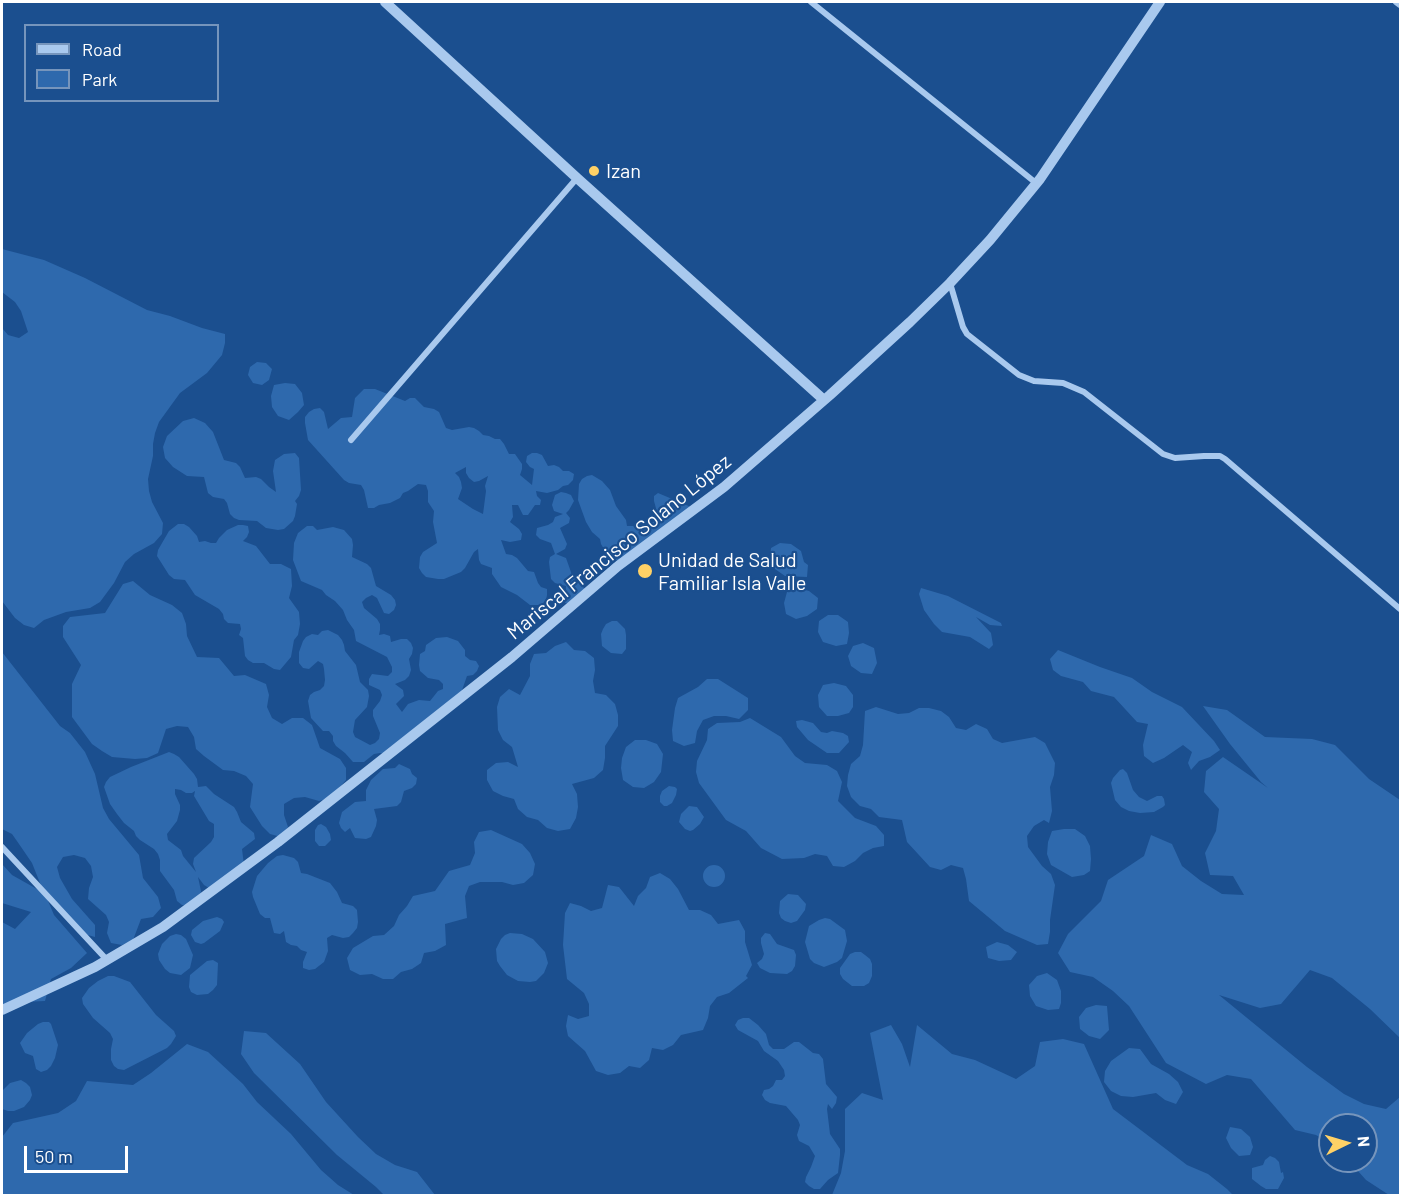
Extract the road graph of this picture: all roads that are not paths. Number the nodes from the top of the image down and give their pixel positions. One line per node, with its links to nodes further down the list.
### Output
1 (385, 2): 6 (street)
2 (811, 2): 7 (street)
3 (1160, 2): 7 (street, Mariscal Francisco Solano López)
4 (1396, 2): 5 (street)
5 (1401, 5)
6 (577, 178): 9 (street); 10 (street)
7 (1036, 183): 8 (street, Mariscal Francisco Solano López)
8 (950, 283): 9 (street, Mariscal Francisco Solano López); 11 (street)
9 (824, 400): 13 (street, Mariscal Francisco Solano López)
10 (351, 440)
11 (1401, 609)
12 (2, 847): 13 (street)
13 (107, 960): 14 (street, Mariscal Francisco Solano López)
14 (2, 1010)

